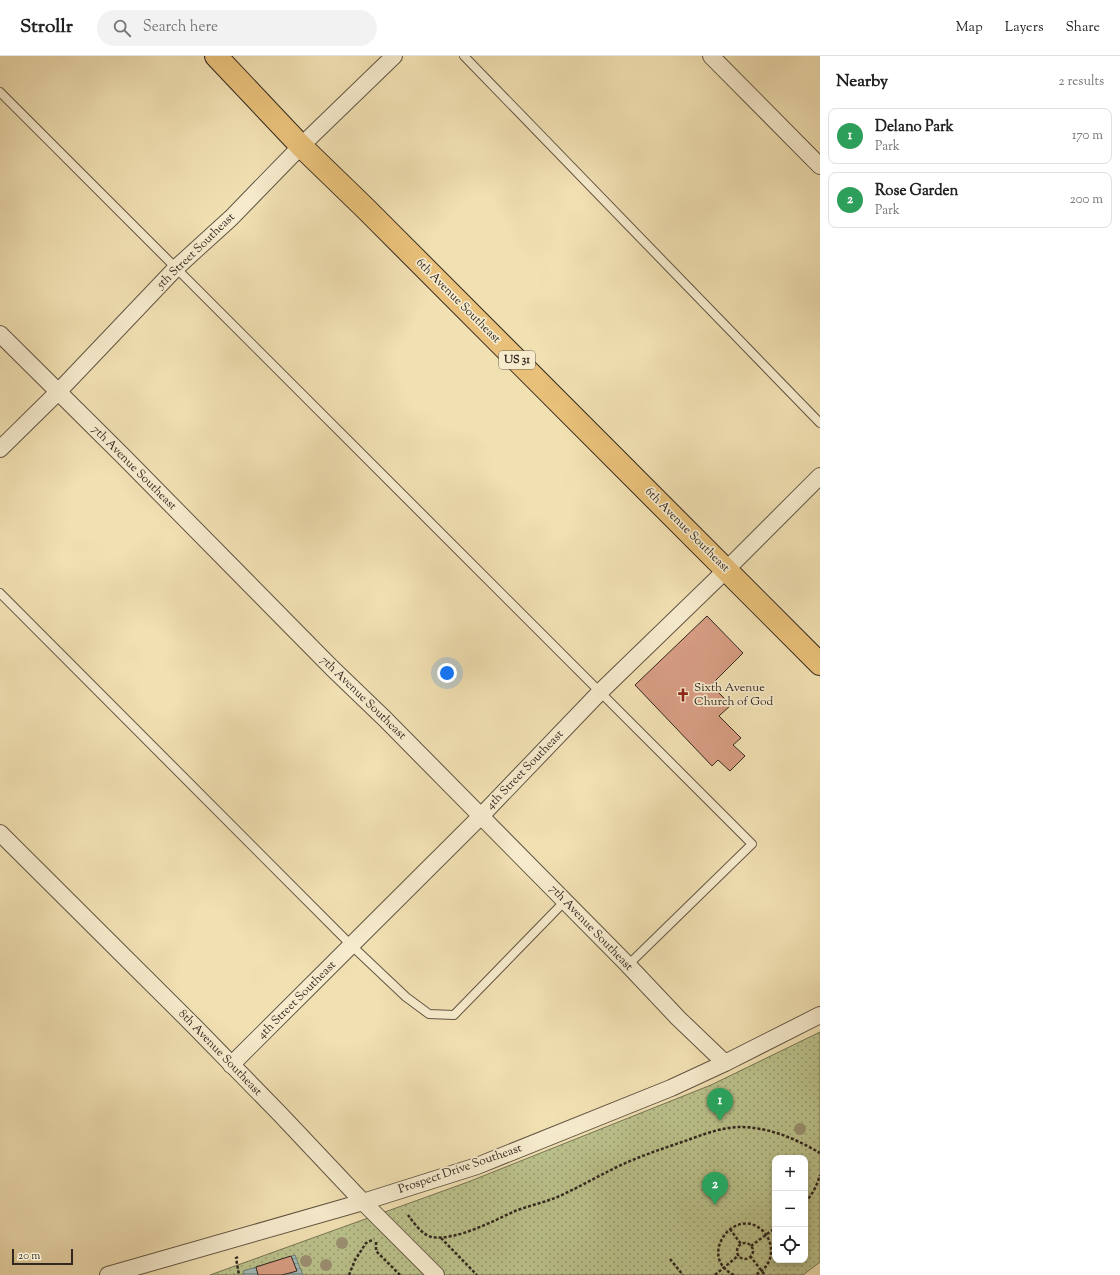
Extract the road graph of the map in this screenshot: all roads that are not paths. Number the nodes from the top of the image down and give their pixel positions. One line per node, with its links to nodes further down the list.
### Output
1 (394, 56): 6 (street, 5th Street Southeast)
2 (464, 56): 11 (lane)
3 (711, 56): 7 (street)
4 (223, 59): 6 (main road, 6th Avenue Southeast / US 31)
5 (0, 92): 8 (lane)
6 (301, 146): 8 (street, 5th Street Southeast); 14 (main road, 6th Avenue Southeast / US 31)
7 (820, 166)
8 (176, 268): 10 (street, 5th Street Southeast); 17 (lane)
9 (0, 334): 10 (street, 7th Avenue Southeast)
10 (58, 392): 12 (street, 5th Street Southeast); 18 (street, 7th Avenue Southeast)
11 (820, 423)
12 (0, 449)
13 (820, 476): 14 (street, 4th Street Southeast)
14 (726, 570): 16 (main road, 6th Avenue Southeast / US 31); 17 (street, 4th Street Southeast)
15 (0, 593): 21 (lane)
16 (820, 664)
17 (600, 692): 18 (street, 4th Street Southeast); 22 (lane)
18 (481, 816): 20 (street, 7th Avenue Southeast); 21 (street, 4th Street Southeast)
19 (0, 833): 25 (street, 8th Avenue Southeast)
20 (565, 901): 21 (lane); 22 (street, 7th Avenue Southeast)
21 (351, 945): 25 (street, 4th Street Southeast)
22 (628, 965): 24 (street, 7th Avenue Southeast)
23 (820, 1015): 24 (street, Prospect Drive Southeast)
24 (725, 1063): 26 (street, Prospect Drive Southeast)
25 (231, 1066): 26 (street, 8th Avenue Southeast)
26 (363, 1202): 27 (street, Prospect Drive Southeast); 28 (street, 8th Avenue Southeast)
27 (108, 1275)
28 (436, 1275)

